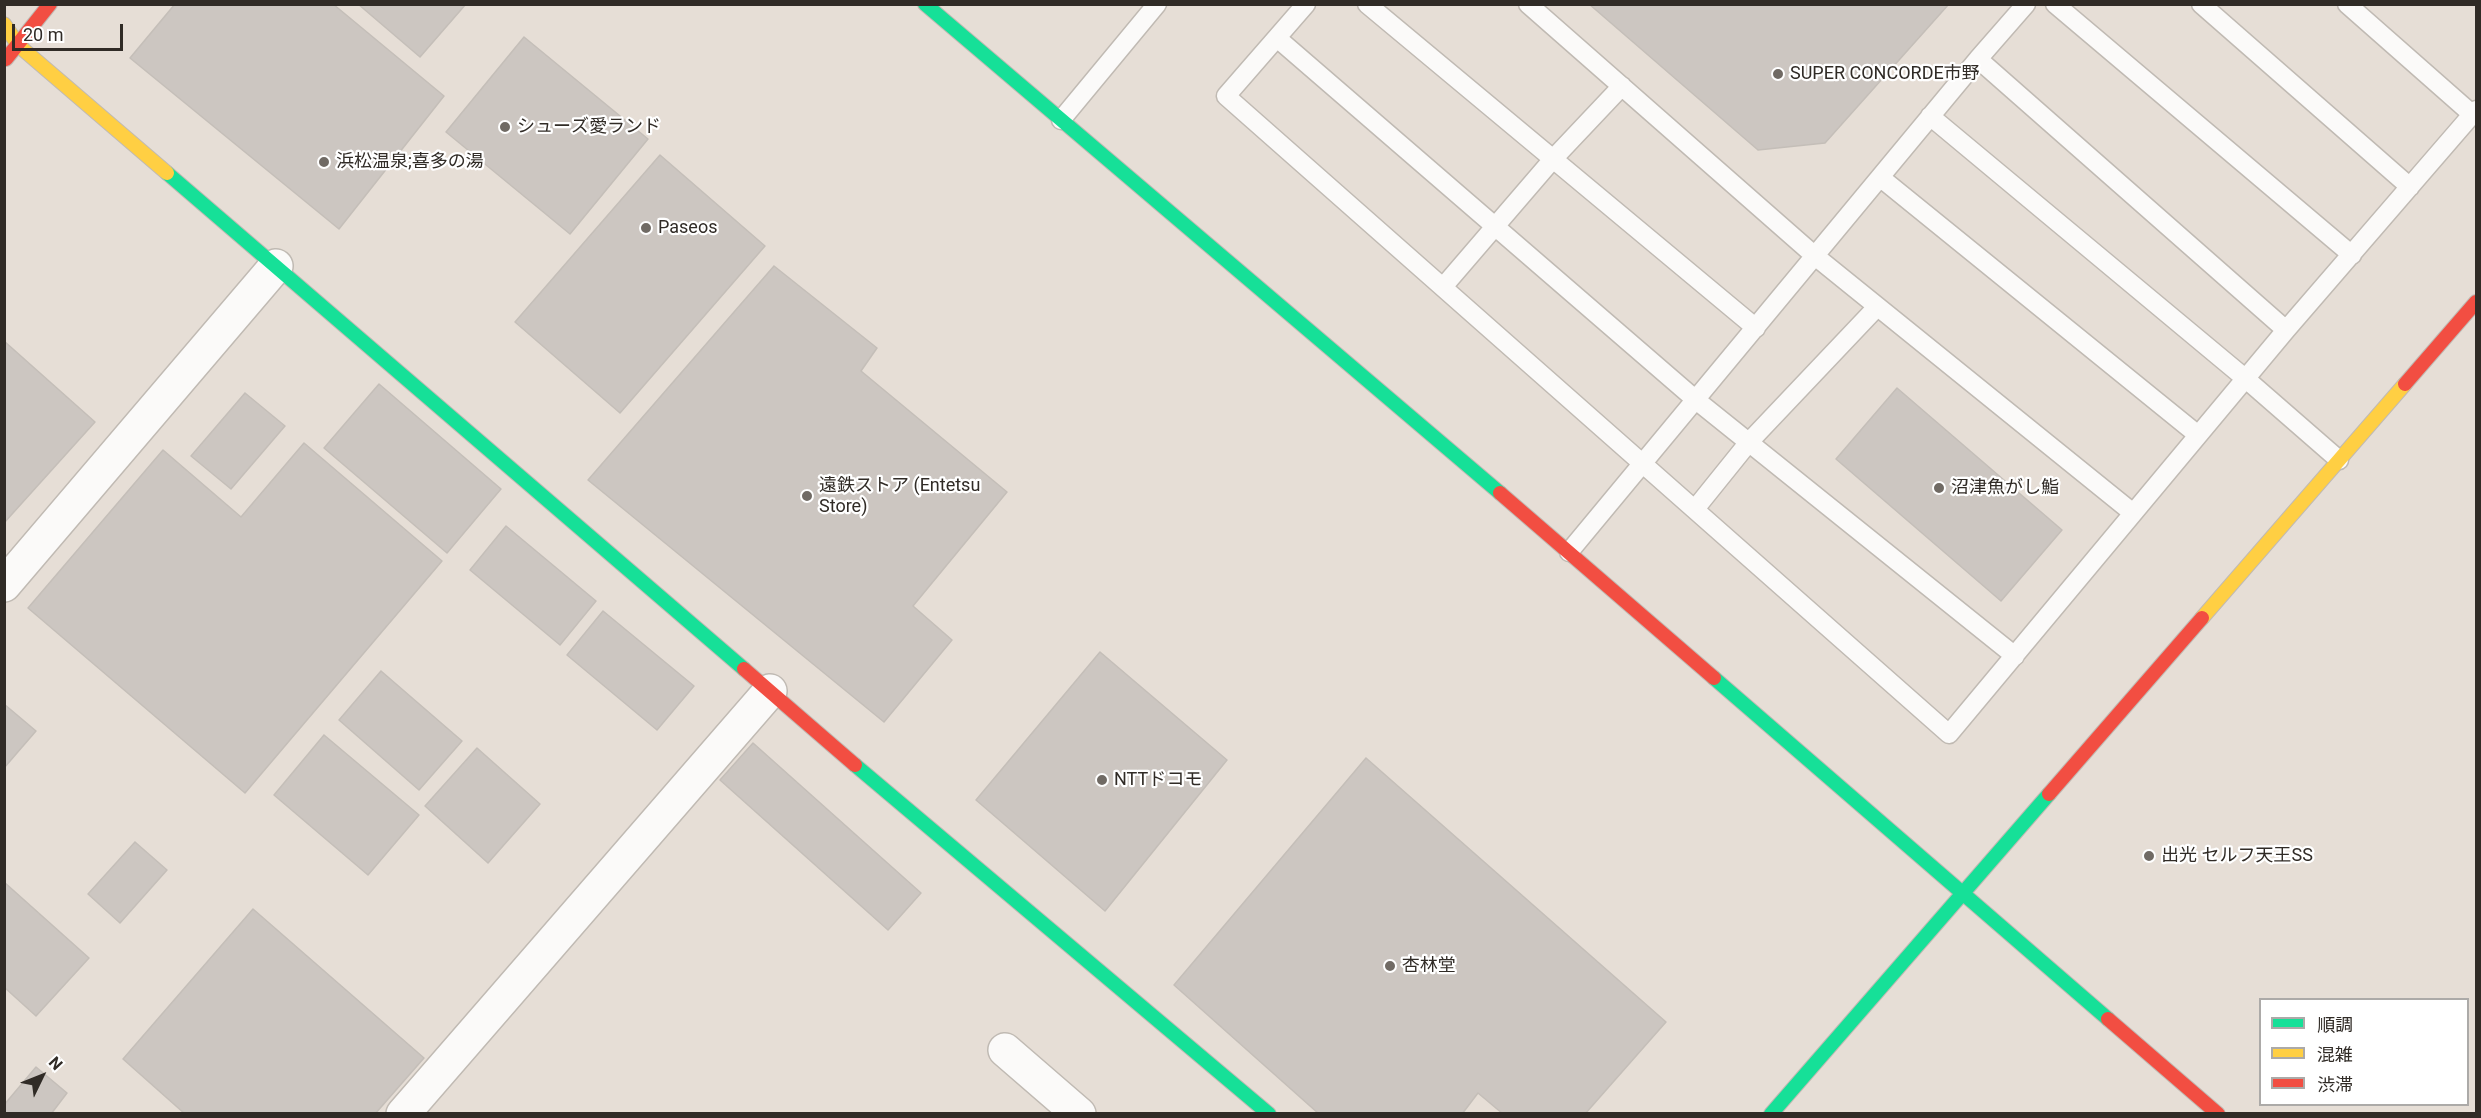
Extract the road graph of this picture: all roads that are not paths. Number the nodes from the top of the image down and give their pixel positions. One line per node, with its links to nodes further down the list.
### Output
1 (50, 4): 13 (street)
2 (925, 4): 19 (street)
3 (1157, 4): 19 (lane)
4 (1306, 4): 12 (lane)
5 (1367, 4): 20 (lane)
6 (1528, 4): 16 (lane)
7 (2026, 4): 14 (lane)
8 (2055, 4): 24 (lane)
9 (2201, 4): 22 (lane)
10 (2347, 4): 17 (lane)
11 (4, 24): 13 (street)
12 (1277, 38): 23 (lane); 27 (lane)
13 (18, 45): 15 (street); 26 (street)
14 (1978, 59): 18 (lane); 31 (lane)
15 (4, 60)
16 (1622, 86): 20 (lane); 25 (lane)
17 (2475, 113): 22 (lane)
18 (1930, 116): 21 (lane); 32 (lane)
19 (1061, 120): 40 (street)
20 (1553, 159): 23 (lane); 30 (lane)
21 (1881, 178): 25 (lane); 34 (lane)
22 (2410, 187): 24 (lane)
23 (1496, 227): 27 (lane); 33 (lane)
24 (2352, 255): 31 (lane)
25 (1815, 256): 29 (lane); 30 (lane)
26 (276, 266): 41 (street); 43 (street)
27 (1443, 287): 37 (lane)
28 (2476, 302): 36 (street)
29 (1877, 307): 35 (lane); 39 (lane)
30 (1756, 328): 33 (lane)
31 (2286, 330): 32 (lane)
32 (2246, 379): 34 (lane); 36 (lane)
33 (1696, 400): 35 (lane); 37 (lane)
34 (2198, 435): 39 (lane)
35 (1749, 442): 38 (lane); 42 (lane)
36 (2339, 460): 44 (street)
37 (1644, 463): 38 (lane); 40 (lane)
38 (1695, 509): 42 (lane)
39 (2133, 513): 42 (lane)
40 (1569, 552): 44 (street)
41 (4, 585)
42 (2015, 656)
43 (770, 691): 46 (street); 47 (street)
44 (1962, 893): 49 (street); 50 (street)
45 (1005, 1050): 48 (street)
46 (1265, 1112)
47 (403, 1113)
48 (1079, 1113)
49 (1771, 1113)
50 (2218, 1113)

